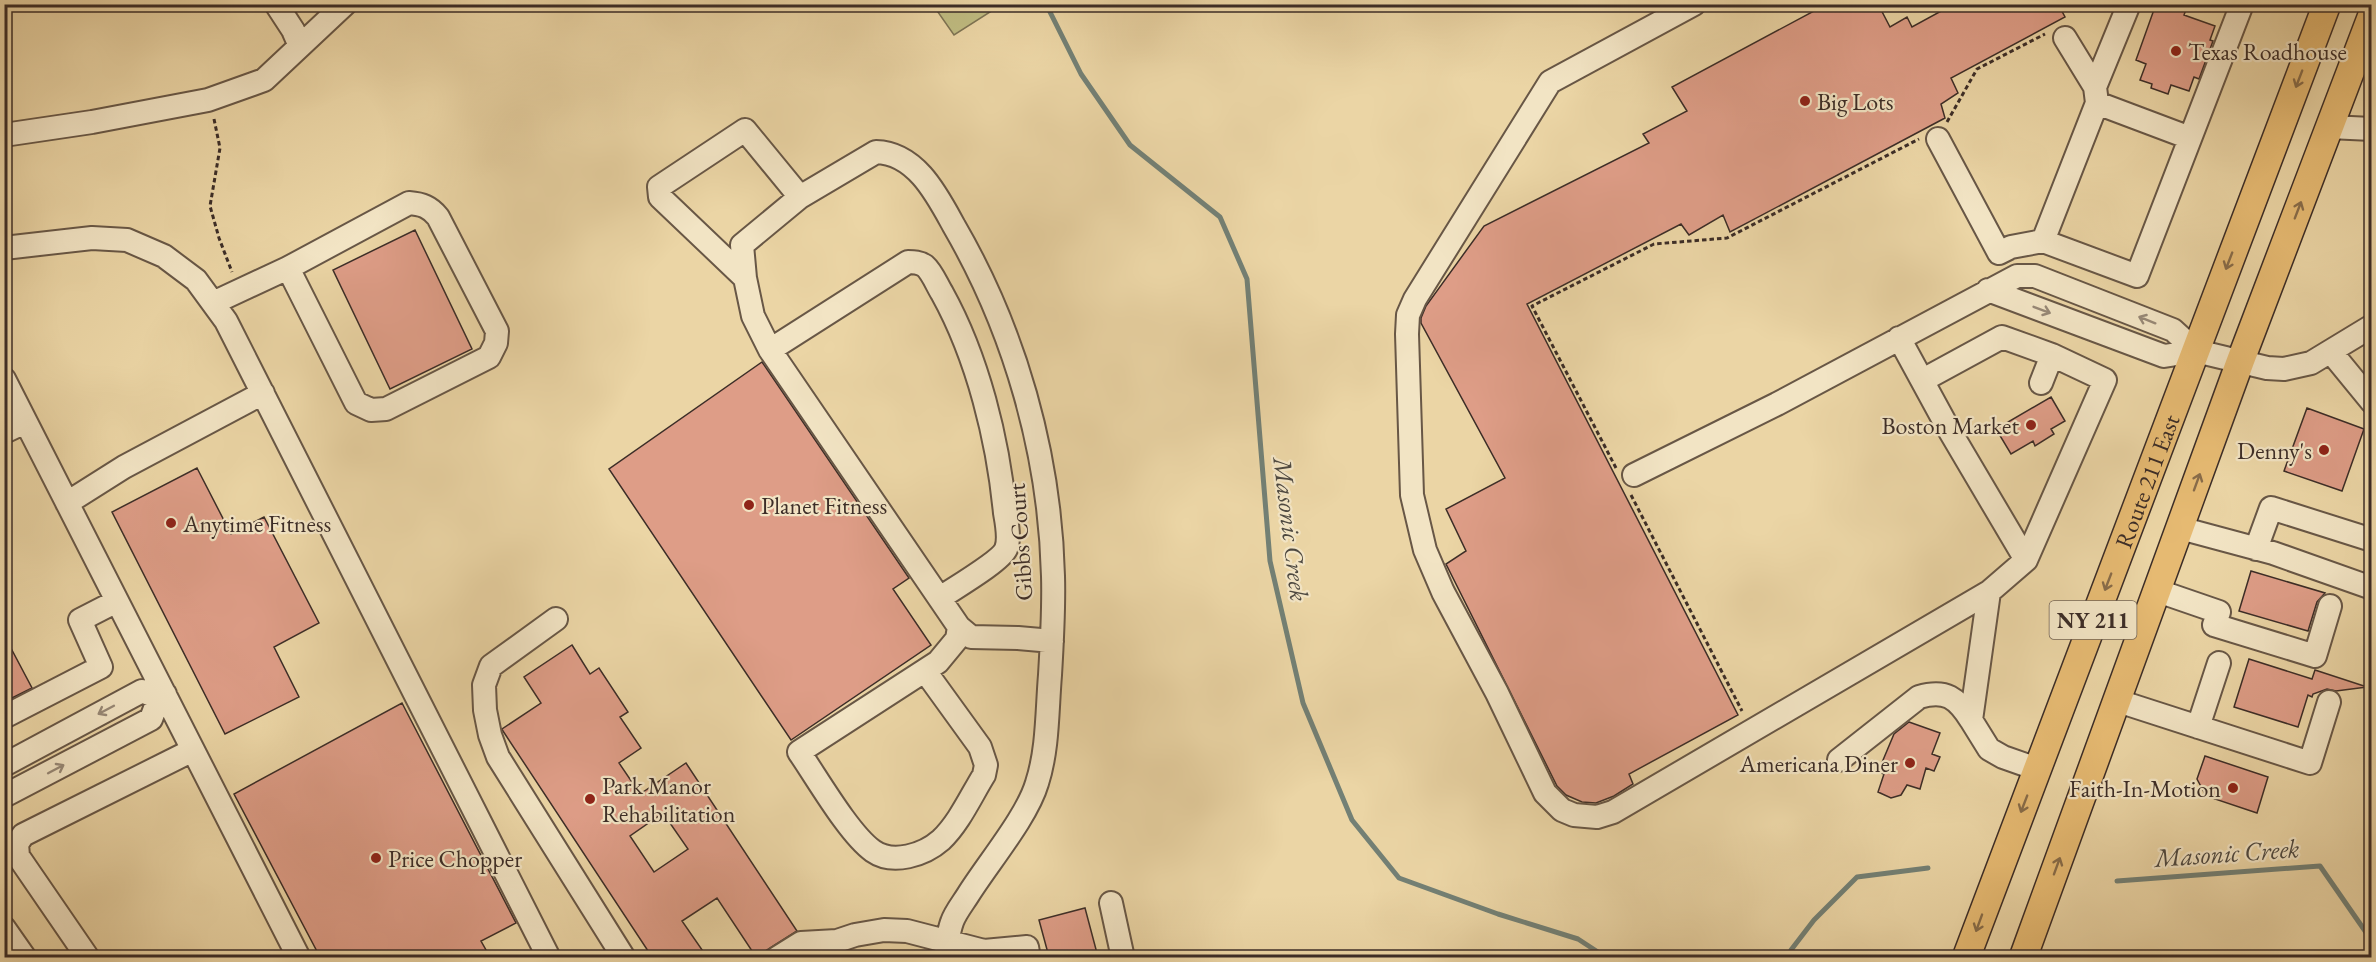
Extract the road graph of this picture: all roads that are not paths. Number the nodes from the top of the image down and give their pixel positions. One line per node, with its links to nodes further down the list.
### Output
1 (276, 4): 9 (street)
2 (345, 4): 9 (street)
3 (1694, 4): 47 (street)
4 (2129, 4): 10 (street)
5 (2242, 4): 15 (street)
6 (2327, 4): 28 (main road, Route 211 East / NY 211, one-way to 28)
7 (2372, 15): 11 (main road, Route 211 East / NY 211)
8 (2056, 36): 10 (street)
9 (300, 46): 14 (street)
10 (2096, 95): 15 (street); 17 (street)
11 (2329, 127): 12 (street); 31 (main road, Route 211 East / NY 211, one-way to 11)
12 (2372, 129)
13 (1936, 133): 17 (street)
14 (4, 135)
15 (2190, 138): 19 (street)
16 (800, 197): 21 (street); 21 (street); 53 (street, Gibbs Court)
17 (2043, 242): 19 (street)
18 (4, 248): 24 (street)
19 (2067, 250): 22 (street)
20 (288, 268): 20 (street); 24 (street)
21 (745, 278): 27 (street)
22 (2055, 284): 23 (street); 28 (street, one-way to 22)
23 (1988, 290): 26 (street); 28 (street, one-way to 28)
24 (213, 303): 35 (street)
25 (2372, 326): 29 (street)
26 (1899, 338): 33 (street); 39 (street)
27 (770, 350): 48 (street); 48 (street)
28 (2196, 351): 31 (street); 65 (main road, Route 211 East / NY 211, one-way to 65)
29 (2331, 352): 31 (street); 36 (street)
30 (2052, 355): 33 (street); 34 (street); 44 (street)
31 (2240, 362): 41 (main road, Route 211 East / NY 211, one-way to 31)
32 (4, 380): 37 (street)
33 (1923, 380): 44 (street)
34 (2042, 383)
35 (263, 393): 40 (street); 74 (street)
36 (2372, 402)
37 (25, 422): 38 (street); 40 (street)
38 (4, 432)
39 (1627, 480)
40 (67, 503): 49 (street)
41 (2181, 528): 43 (street); 46 (main road, Route 211 East / NY 211)
42 (2372, 540): 43 (street)
43 (2256, 549): 45 (street)
44 (2026, 560): 47 (street)
45 (2372, 588)
46 (2158, 591): 50 (street); 57 (main road, Route 211 East / NY 211)
47 (1989, 592): 60 (street)
48 (940, 598): 52 (street)
49 (117, 601): 56 (street); 59 (street)
50 (2330, 606)
51 (556, 619): 75 (street)
52 (959, 627): 53 (street); 55 (street)
53 (1052, 641): 70 (street, Gibbs Court)
54 (2219, 663): 61 (street)
55 (925, 671): 55 (street)
56 (162, 696): 62 (street); 64 (street, one-way to 64); 66 (street, one-way to 56)
57 (2118, 701): 61 (street); 79 (main road, Route 211 East / NY 211, one-way to 57)
58 (2329, 702): 61 (street)
59 (4, 717)
60 (1971, 720): 63 (street); 65 (street)
61 (2198, 727)
62 (193, 750): 72 (street); 73 (street)
63 (1839, 760)
64 (4, 765)
65 (2037, 769): 78 (main road, Route 211 East / NY 211, one-way to 78)
66 (4, 796)
67 (1111, 903): 77 (street)
68 (4, 928): 71 (street)
69 (1026, 947): 70 (street)
70 (946, 950): 76 (street)
71 (25, 957)
72 (88, 957)
73 (299, 957)
74 (549, 957)
75 (624, 957)
76 (777, 957)
77 (1123, 957)
78 (1966, 957)
79 (2024, 957)

